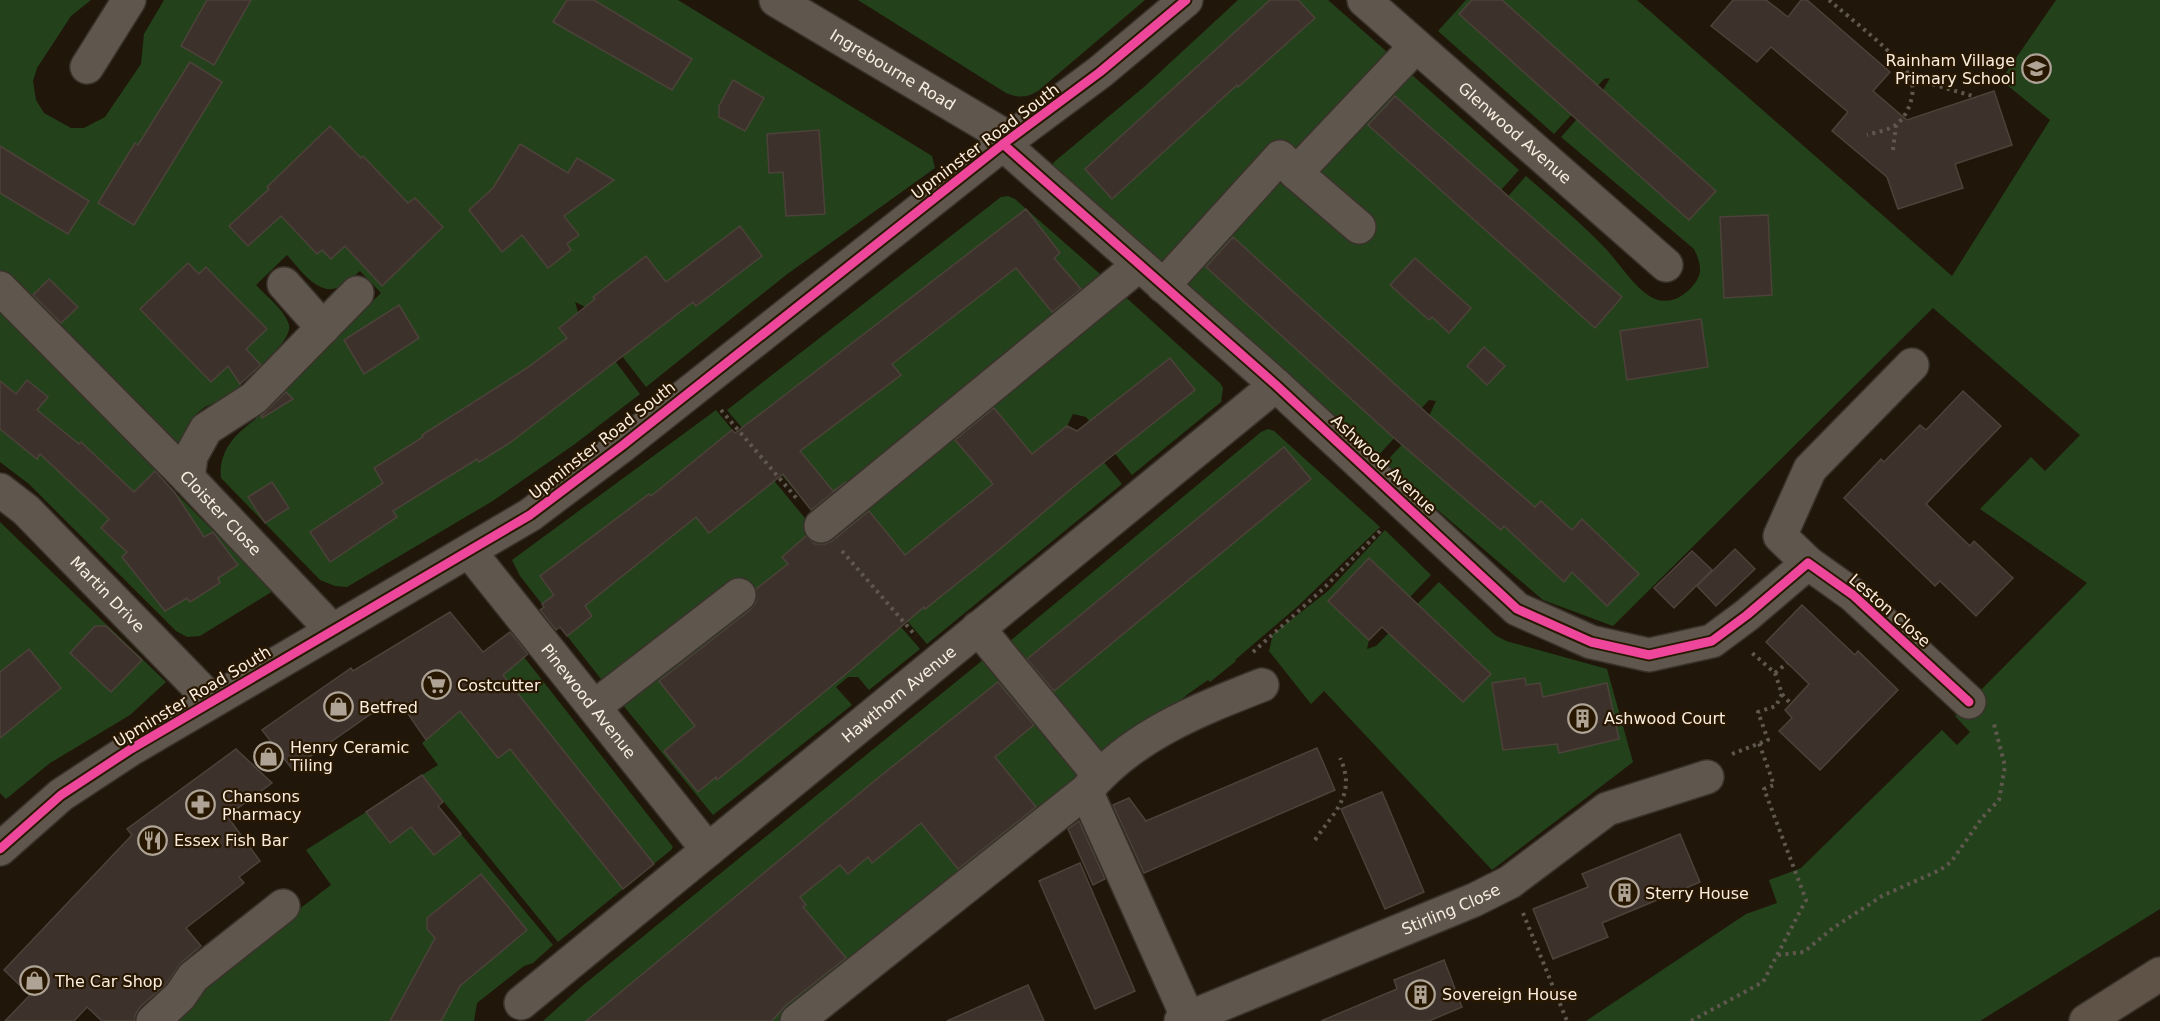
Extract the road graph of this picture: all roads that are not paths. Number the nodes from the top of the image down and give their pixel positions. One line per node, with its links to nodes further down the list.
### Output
1 (129, 0): 6 (street)
2 (776, 0): 7 (street, Ingrebourne Road)
3 (1185, 0): 7 (street, Upminster Road South)
4 (1364, 0): 5 (street, Glenwood Avenue)
5 (1416, 46): 8 (street); 10 (street, Glenwood Avenue)
6 (87, 67)
7 (1007, 141): 11 (street, Ashwood Avenue); 21 (street, Upminster Road South)
8 (1296, 173): 9 (street); 11 (street)
9 (1359, 227)
10 (1666, 265)
11 (1151, 276): 17 (street, Ashwood Avenue); 20 (street)
12 (284, 284): 15 (street)
13 (0, 288): 18 (street)
14 (357, 293): 15 (street, Cloister Close)
15 (323, 328): 18 (street, Cloister Close)
16 (1912, 365): 22 (street, Leston Close)
17 (1276, 385): 22 (street, Ashwood Avenue); 24 (street, Hawthorn Avenue)
18 (188, 478): 25 (street, Cloister Close)
19 (0, 490): 27 (street, Martin Drive)
20 (821, 526)
21 (470, 551): 25 (street, Upminster Road South); 29 (street, Pinewood Avenue)
22 (1797, 571): 28 (street, Leston Close)
23 (739, 596): 29 (street)
24 (978, 628): 31 (street); 33 (street, Hawthorn Avenue)
25 (332, 630): 27 (street, Upminster Road South)
26 (1262, 685): 31 (street)
27 (212, 700): 32 (street, Upminster Road South)
28 (1970, 702)
29 (594, 707): 33 (street, Pinewood Avenue)
30 (1717, 767): 37 (street, Stirling Close)
31 (1093, 783): 37 (street); 39 (street)
32 (0, 849)
33 (708, 850): 36 (street, Hawthorn Avenue)
34 (283, 906): 38 (street)
35 (2160, 975): 40 (main road)
36 (521, 1003)
37 (1185, 1020)
38 (153, 1021)
39 (797, 1021)
40 (2086, 1021)

